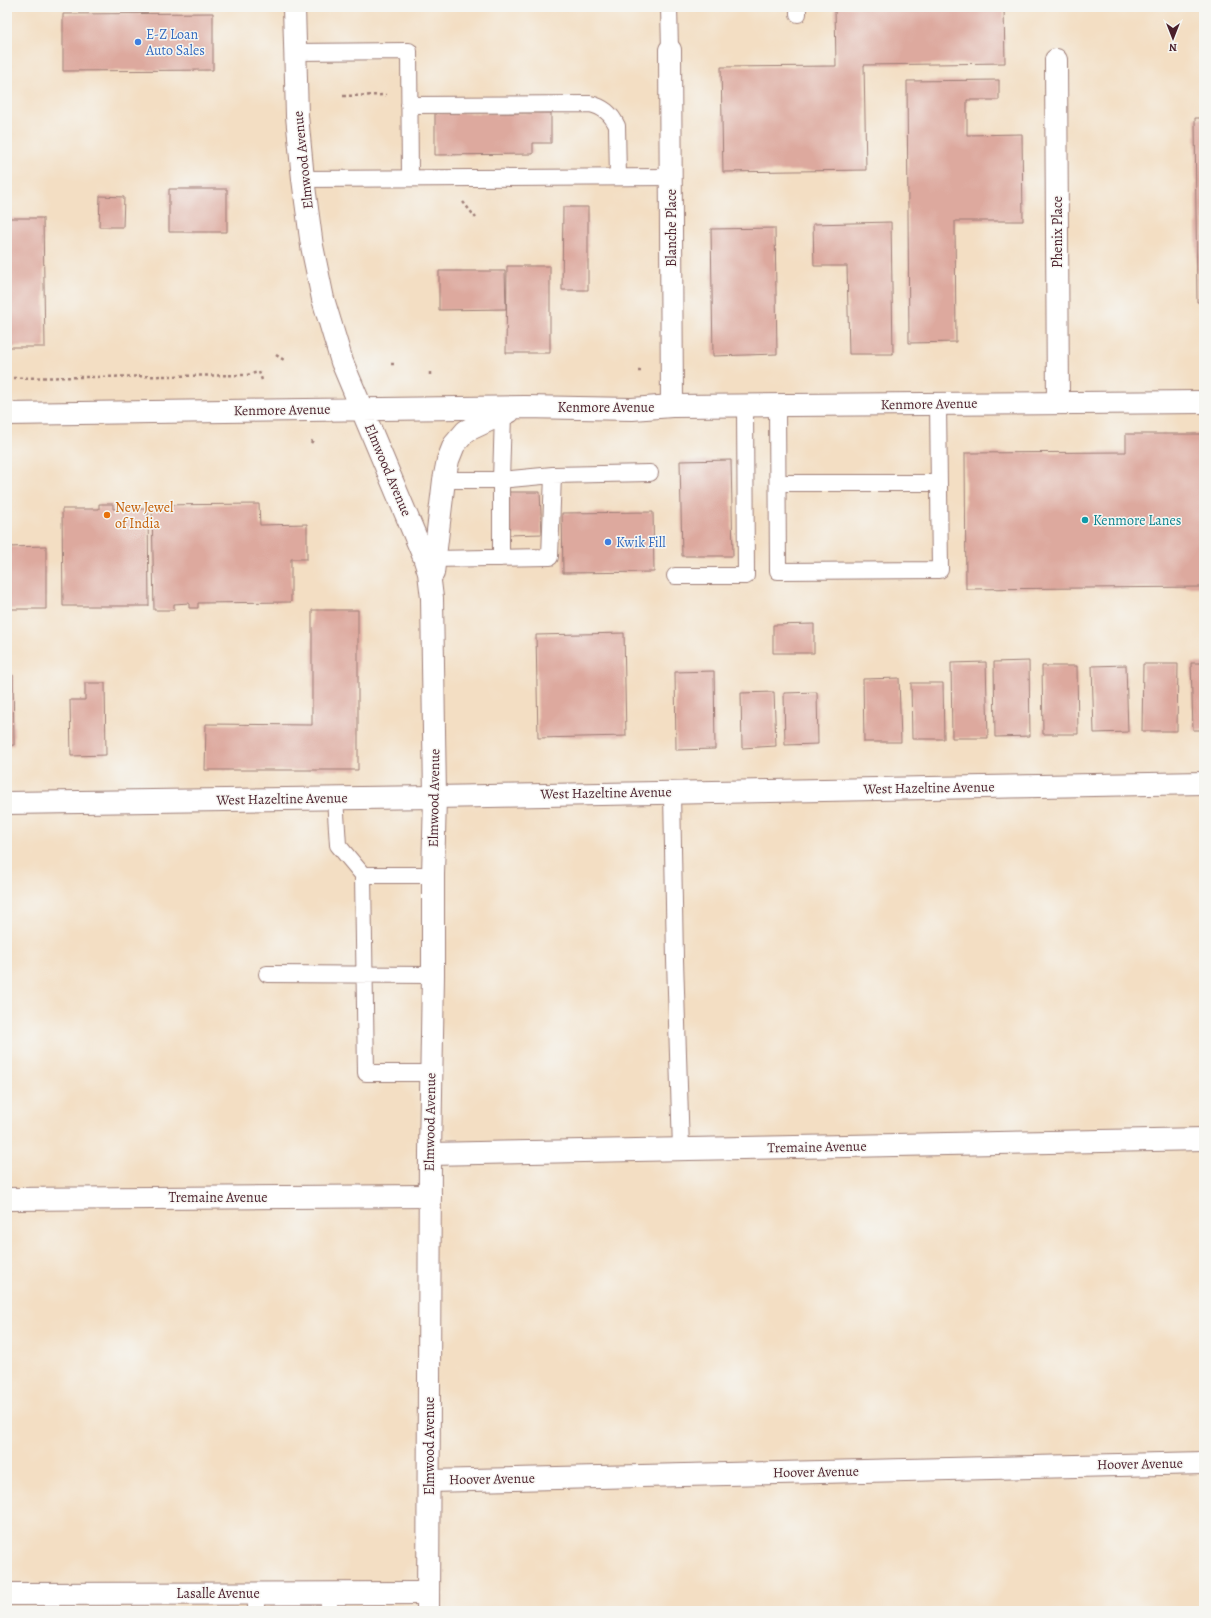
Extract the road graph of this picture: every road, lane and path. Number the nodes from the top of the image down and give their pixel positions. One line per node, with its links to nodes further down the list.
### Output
1 (294, 7): 4 (street, Elmwood Avenue)
2 (669, 7): 3 (lane)
3 (670, 50): 10 (street, Blanche Place)
4 (295, 52): 8 (lane); 12 (street, Elmwood Avenue)
5 (1056, 60): 24 (street, Phenix Place)
6 (387, 95): 7 (path)
7 (344, 96)
8 (409, 104): 9 (lane); 11 (lane)
9 (618, 177): 10 (lane); 11 (lane)
10 (671, 177): 27 (street, Blanche Place)
11 (410, 178): 12 (lane)
12 (304, 179): 30 (street, Elmwood Avenue)
13 (461, 200): 14 (path)
14 (476, 218)
15 (276, 355): 16 (path)
16 (284, 360)
17 (391, 364): 18 (path)
18 (396, 364)
19 (430, 372): 21 (path)
20 (7, 378): 22 (path)
21 (430, 378)
22 (262, 380)
23 (1204, 402): 24 (street, Kenmore Avenue)
24 (1058, 403): 25 (street, Kenmore Avenue)
25 (938, 404): 26 (street, Kenmore Avenue); 39 (lane)
26 (777, 405): 28 (street, Kenmore Avenue); 40 (lane)
27 (672, 406): 28 (street, Kenmore Avenue); 29 (street, Kenmore Avenue)
28 (745, 406): 43 (lane)
29 (525, 407): 30 (street, Kenmore Avenue); 32 (street)
30 (362, 409): 31 (street, Kenmore Avenue); 44 (street, Elmwood Avenue)
31 (7, 414)
32 (503, 414): 37 (street); 38 (lane)
33 (313, 440): 34 (path)
34 (311, 443)
35 (650, 473): 36 (lane)
36 (553, 475): 38 (lane); 41 (lane)
37 (444, 480): 38 (lane); 42 (street)
38 (501, 480): 41 (lane)
39 (939, 482): 40 (lane); 40 (lane)
40 (778, 483)
41 (501, 558): 42 (lane)
42 (434, 559): 44 (street)
43 (675, 576)
44 (432, 598): 47 (street, Elmwood Avenue)
45 (1204, 783): 46 (street, West Hazeltine Avenue)
46 (672, 792): 47 (street, West Hazeltine Avenue); 57 (lane)
47 (435, 797): 48 (street, West Hazeltine Avenue); 51 (street, Elmwood Avenue)
48 (335, 798): 49 (street, West Hazeltine Avenue); 50 (lane)
49 (7, 803)
50 (362, 875): 51 (lane); 53 (lane)
51 (433, 875): 54 (street, Elmwood Avenue)
52 (267, 974): 53 (lane)
53 (364, 974): 54 (lane); 55 (lane)
54 (433, 975): 55 (street, Elmwood Avenue)
55 (431, 1073): 58 (street, Elmwood Avenue)
56 (1204, 1139): 57 (street, Tremaine Avenue)
57 (681, 1149): 58 (street, Tremaine Avenue)
58 (430, 1154): 59 (street, Elmwood Avenue)
59 (430, 1196): 60 (street, Tremaine Avenue); 62 (street, Elmwood Avenue)
60 (7, 1199)
61 (1204, 1463): 62 (street, Hoover Avenue)
62 (429, 1481): 66 (street, Elmwood Avenue)
63 (7, 1594): 64 (street, Lasalle Avenue)
64 (256, 1602): 65 (street, Lasalle Avenue)
65 (329, 1602): 66 (street, Lasalle Avenue)
66 (428, 1602)

